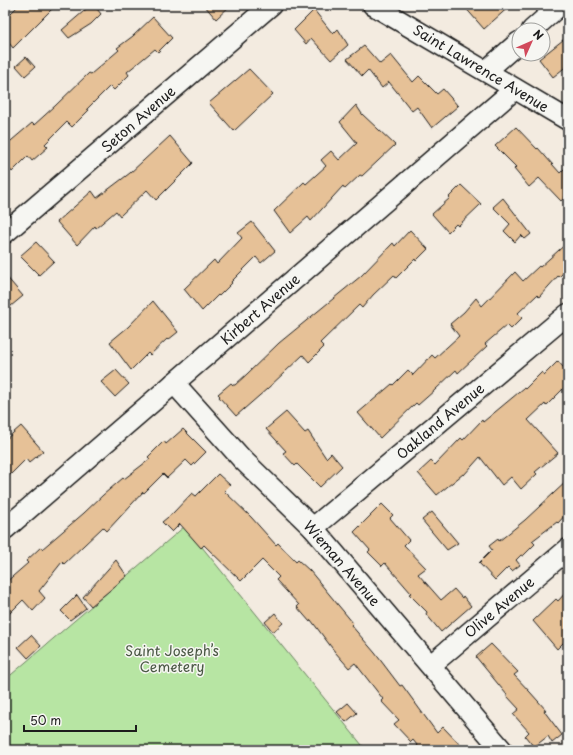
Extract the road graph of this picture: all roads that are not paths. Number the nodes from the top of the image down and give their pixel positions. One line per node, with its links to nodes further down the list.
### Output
1 (271, 5): 9 (street, Seton Avenue)
2 (373, 5): 6 (street, Saint Lawrence Avenue)
3 (560, 5): 4 (street)
4 (541, 22)
5 (511, 49): 6 (street)
6 (486, 71): 7 (street, Saint Lawrence Avenue)
7 (516, 89): 8 (street, Saint Lawrence Avenue); 11 (street, Kirbert Avenue)
8 (568, 120)
9 (5, 233)
10 (568, 314): 12 (street, Oakland Avenue)
11 (174, 383): 12 (street, Wieman Avenue); 13 (street, Kirbert Avenue)
12 (313, 528): 15 (street, Wieman Avenue)
13 (5, 529)
14 (568, 549): 15 (street, Olive Avenue)
15 (431, 665): 16 (street, Wieman Avenue)
16 (502, 750)

